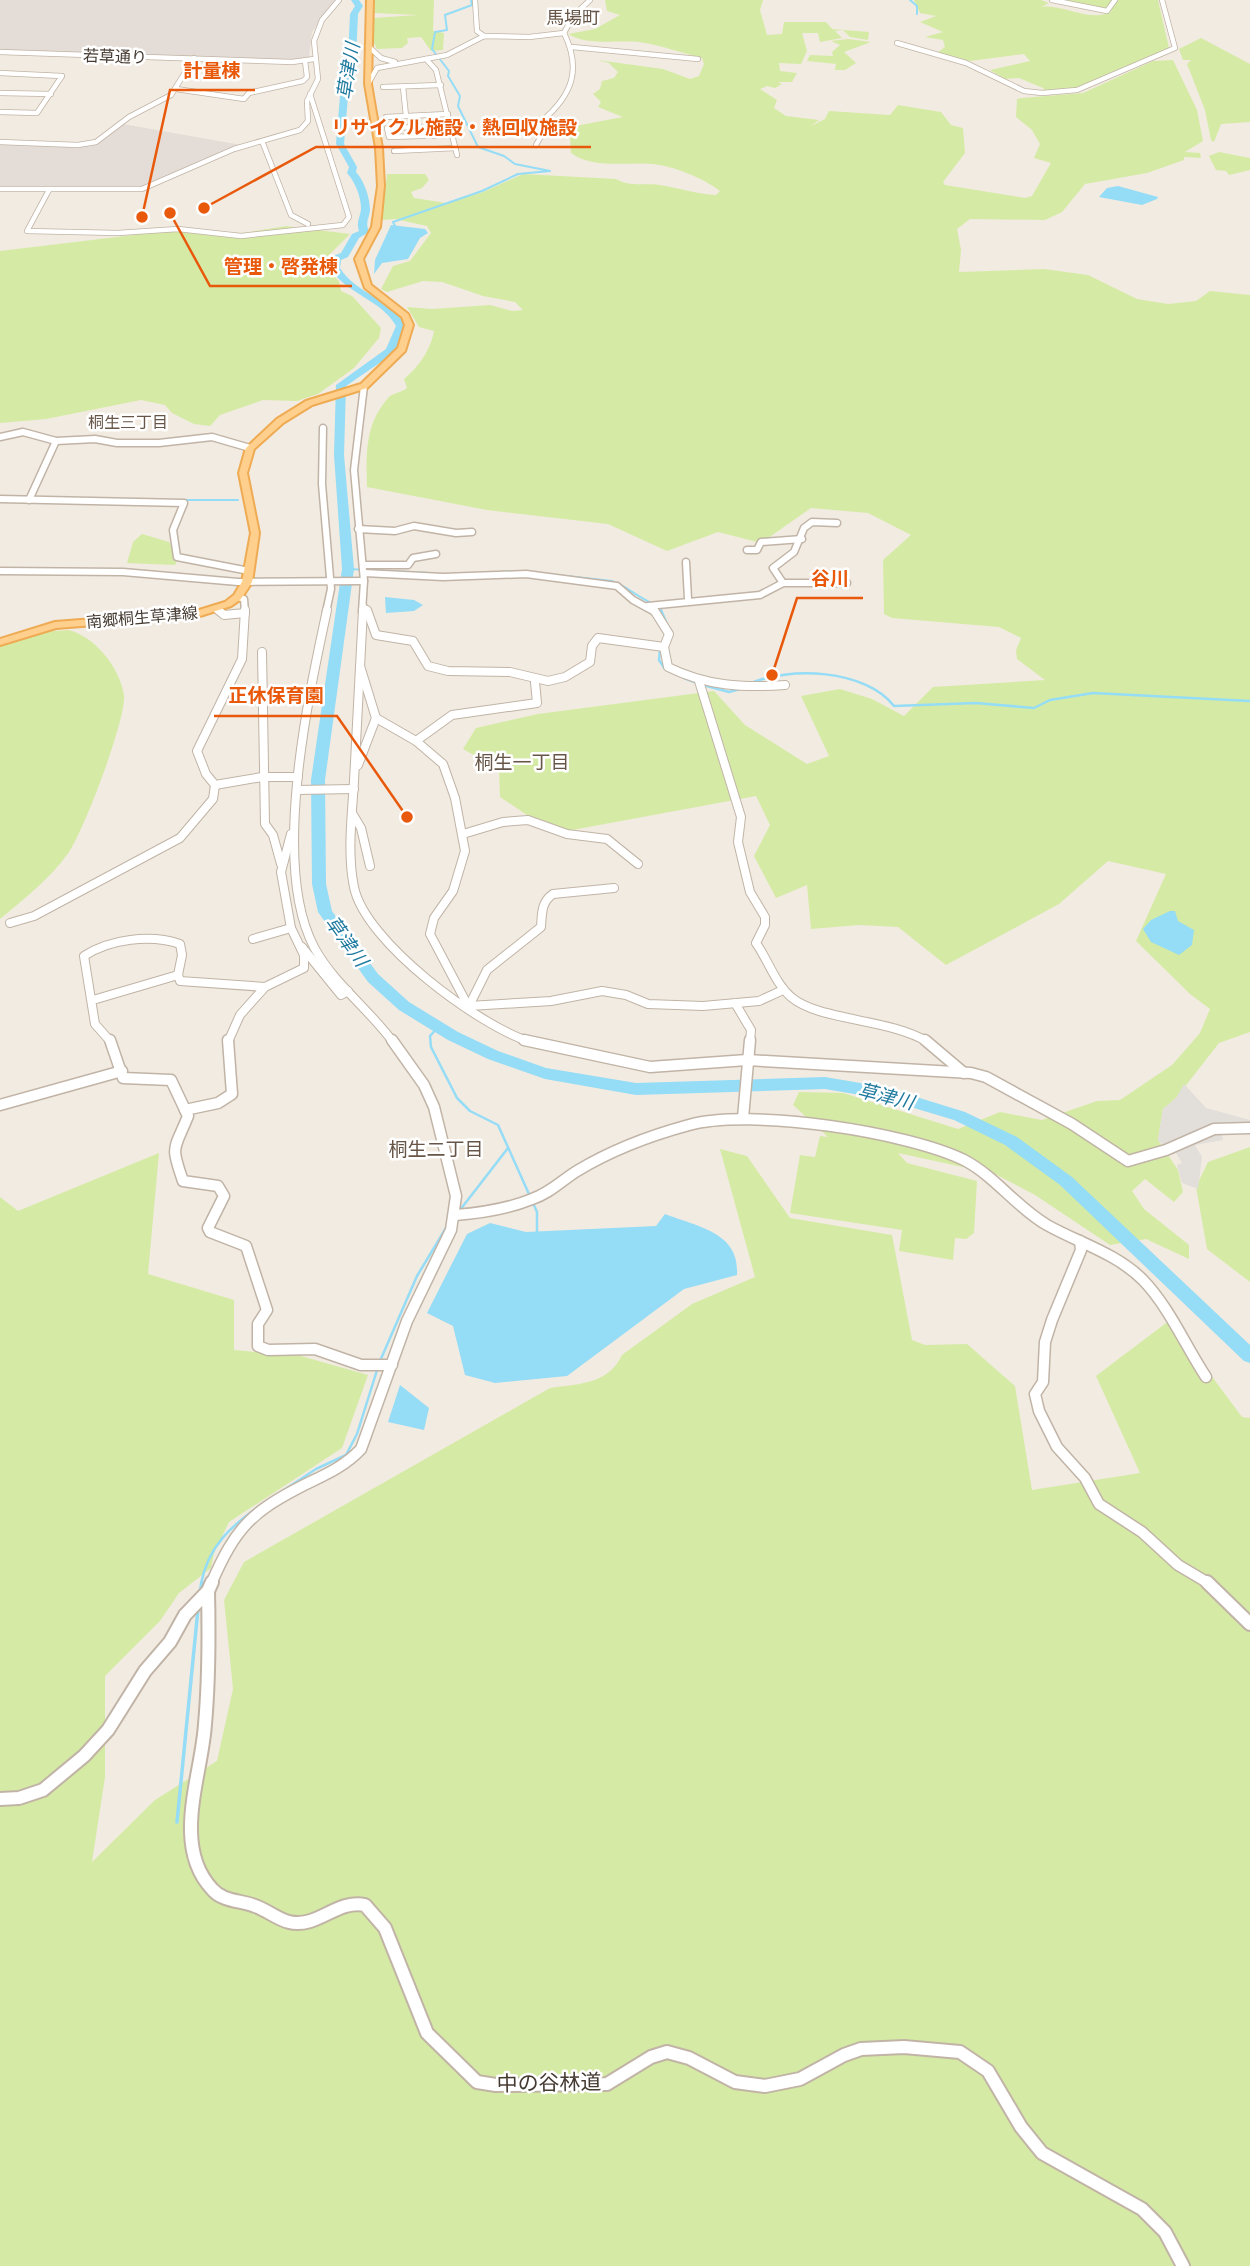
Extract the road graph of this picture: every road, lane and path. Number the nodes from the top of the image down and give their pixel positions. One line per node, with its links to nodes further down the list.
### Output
1 (339, 0): 15 (street)
2 (370, 0): 11 (main road)
3 (475, 0): 9 (street)
4 (590, 0): 8 (street)
5 (1052, 0): 6 (street)
6 (1115, 0)
7 (1162, 0): 10 (street)
8 (564, 33): 9 (street); 12 (street)
9 (484, 36): 16 (street)
10 (897, 43)
11 (368, 46): 19 (street); 21 (main road)
12 (572, 47): 17 (street); 37 (street)
13 (0, 52): 14 (street, 若草通り)
14 (194, 58): 18 (street, 若草通り); 25 (street)
15 (314, 59): 18 (street, 若草通り); 28 (street)
16 (426, 59): 19 (street); 22 (street)
17 (698, 59)
18 (305, 61): 25 (street)
19 (400, 62): 21 (street)
20 (0, 74): 27 (street)
21 (368, 84): 44 (main road)
22 (441, 85): 24 (street); 30 (street)
23 (383, 87): 24 (street)
24 (402, 87): 31 (street)
25 (176, 89): 36 (street)
26 (0, 93): 27 (street)
27 (51, 94): 29 (street)
28 (310, 94): 35 (street); 43 (street)
29 (0, 112)
30 (448, 114): 31 (street); 33 (street)
31 (406, 116): 32 (street)
32 (386, 117)
33 (451, 126): 34 (street); 34 (street)
34 (453, 135): 38 (street)
35 (262, 141): 42 (street); 43 (street)
36 (0, 142)
37 (536, 145)
38 (456, 148): 39 (street); 40 (street)
39 (394, 151)
40 (457, 155)
41 (0, 189): 42 (street)
42 (49, 190): 43 (street)
43 (338, 227)
44 (364, 386): 45 (main road); 53 (street)
45 (323, 398): 49 (main road)
46 (323, 428): 63 (street)
47 (0, 437): 48 (street)
48 (55, 442): 49 (street); 51 (street)
49 (250, 448): 61 (main road)
50 (0, 499): 51 (street)
51 (29, 500): 61 (street)
52 (837, 523): 55 (street)
53 (358, 529): 54 (street); 59 (street)
54 (472, 532)
55 (802, 539): 56 (street); 65 (street)
56 (747, 550)
57 (436, 554): 59 (street)
58 (686, 562): 68 (street)
59 (363, 565): 62 (street)
60 (0, 571): 64 (street)
61 (249, 571): 64 (main road)
62 (361, 579): 63 (street); 69 (street); 70 (street)
63 (331, 581): 64 (street); 86 (street)
64 (247, 582): 67 (main road)
65 (783, 583): 66 (street); 68 (street)
66 (847, 583)
67 (238, 597): 71 (main road, 南郷桐生草津線); 72 (street)
68 (688, 599): 69 (street)
69 (648, 606): 74 (street)
70 (362, 607): 78 (street); 80 (street)
71 (216, 609): 72 (street); 73 (main road, 南郷桐生草津線)
72 (245, 613): 76 (street)
73 (0, 642)
74 (664, 647): 79 (street); 80 (street)
75 (262, 652): 77 (street)
76 (242, 659): 77 (street); 87 (street)
77 (260, 663): 85 (street)
78 (358, 664): 82 (street); 84 (street)
79 (699, 681): 81 (street); 103 (street)
80 (535, 682): 83 (street)
81 (785, 685)
82 (376, 718): 83 (street); 84 (street)
83 (416, 741): 92 (street)
84 (355, 773): 89 (street)
85 (262, 777): 86 (street); 87 (street); 93 (street)
86 (298, 777): 88 (street)
87 (215, 785): 97 (street)
88 (302, 789): 89 (street); 91 (street)
89 (351, 789): 90 (street)
90 (351, 811): 95 (street); 107 (street)
91 (296, 832): 93 (street); 104 (street)
92 (463, 834): 94 (street); 107 (street)
93 (281, 864): 98 (street)
94 (638, 864)
95 (370, 866)
96 (614, 888): 107 (street)
97 (10, 923)
98 (291, 928): 99 (street); 100 (street)
99 (253, 939)
100 (298, 943): 102 (street); 104 (street)
101 (178, 975): 102 (street); 105 (street); 105 (street)
102 (265, 987): 112 (street)
103 (783, 990): 106 (street); 110 (street)
104 (348, 991): 115 (street)
105 (93, 1000): 109 (street)
106 (735, 1003): 107 (street); 108 (street)
107 (469, 1006): 108 (street)
108 (747, 1064): 110 (street); 113 (street)
109 (122, 1071): 111 (street); 112 (street)
110 (964, 1073): 114 (street)
111 (0, 1105)
112 (185, 1110): 117 (street)
113 (743, 1117): 115 (street); 116 (street)
114 (1250, 1128)
115 (454, 1215): 117 (street)
116 (1080, 1241): 118 (street); 120 (street)
117 (392, 1366): 119 (street)
118 (1206, 1377)
119 (208, 1591): 121 (street); 122 (street, 中の谷林道)
120 (1250, 1624)
121 (0, 1799)
122 (1183, 2266)

